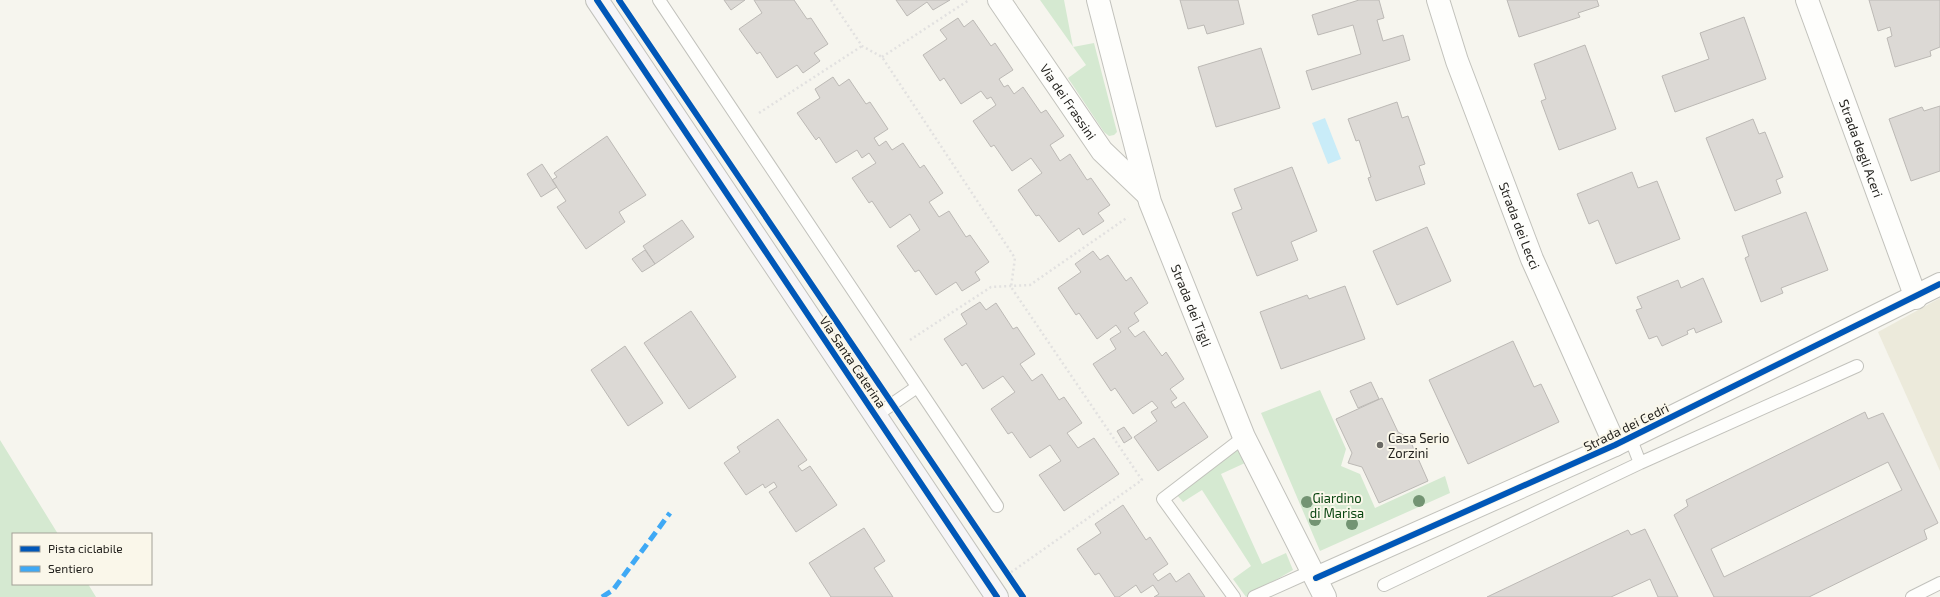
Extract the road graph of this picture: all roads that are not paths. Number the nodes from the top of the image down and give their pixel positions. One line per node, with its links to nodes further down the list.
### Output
1 (597, 0): 12 (street, Via Santa Caterina)
2 (659, 0): 11 (lane)
3 (999, 0): 7 (street, Via dei Frassini)
4 (1098, 0): 7 (street, Strada dei Tigli)
5 (1438, 0): 14 (street, Strada dei Lecci)
6 (1807, 0): 9 (street, Strada degli Aceri)
7 (1149, 198): 13 (street, Strada dei Tigli)
8 (1940, 284): 9 (street, Strada dei Cedri)
9 (1916, 298): 14 (street, Strada dei Cedri)
10 (1857, 366): 15 (lane)
11 (917, 387): 12 (lane); 16 (lane)
12 (875, 416): 20 (street, Via Santa Caterina)
13 (1244, 437): 17 (street, Strada dei Tigli); 21 (lane)
14 (1623, 441): 15 (lane); 17 (street, Strada dei Cedri)
15 (1640, 464): 19 (lane)
16 (997, 506)
17 (1318, 582): 22 (lane)
18 (1940, 583): 23 (lane)
19 (1384, 585)
20 (996, 597)
21 (1234, 597)
22 (1254, 597)
23 (1912, 597)

